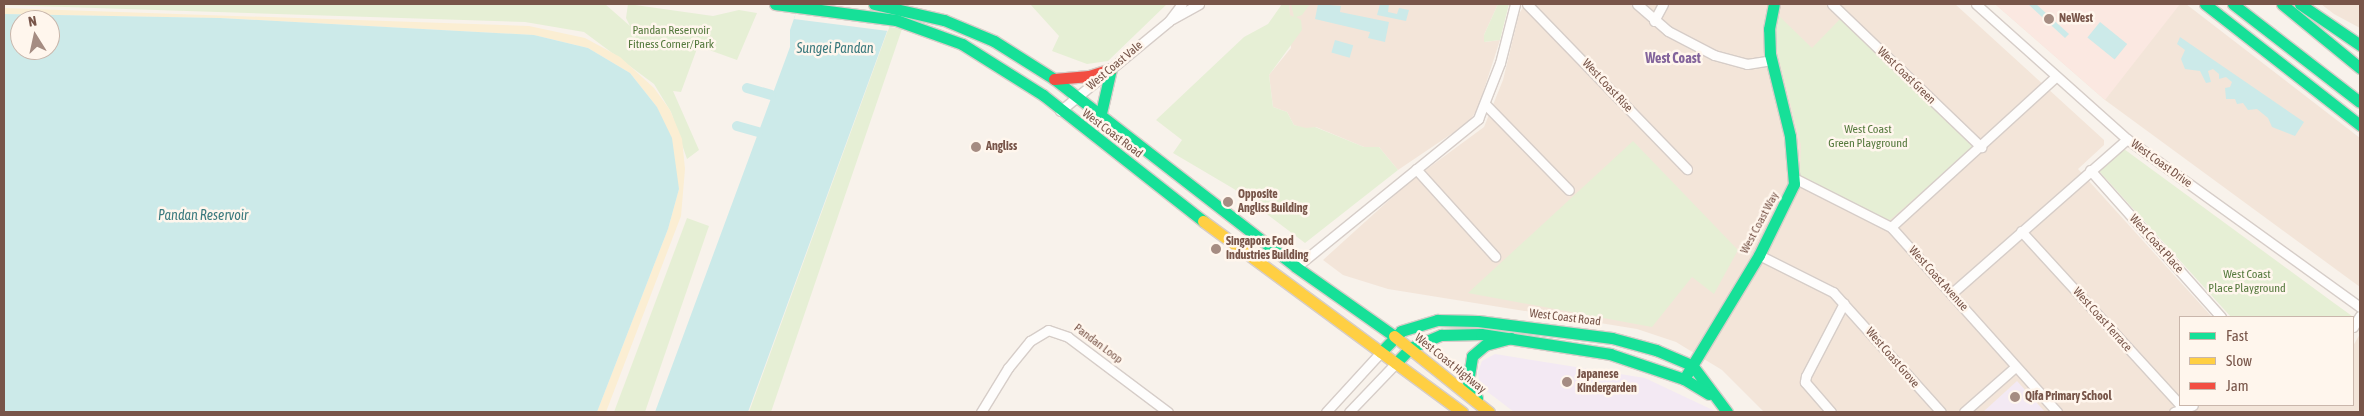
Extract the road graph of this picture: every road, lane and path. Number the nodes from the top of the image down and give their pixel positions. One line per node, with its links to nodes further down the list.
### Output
1 (775, 4): 27 (main road, West Coast Road)
2 (874, 4): 23 (main road, West Coast Road)
3 (1182, 4): 16 (street, West Coast Vale)
4 (1199, 4): 16 (street, West Coast Vale)
5 (1515, 4): 26 (street)
6 (1527, 4): 33 (street, West Coast Rise)
7 (1636, 4): 17 (street)
8 (1662, 4): 17 (street)
9 (1774, 4): 19 (main road, West Coast Way)
10 (1832, 4): 31 (street, West Coast Green)
11 (1976, 4): 22 (street, West Coast Drive)
12 (2206, 4): 29 (main road)
13 (2233, 4): 25 (main road)
14 (2282, 4): 20 (main road)
15 (2300, 4): 18 (main road)
16 (1169, 20): 21 (street, West Coast Vale)
17 (1654, 21): 19 (street)
18 (2360, 45)
19 (1772, 60): 35 (main road, West Coast Way)
20 (2360, 68)
21 (1111, 69): 23 (main road); 24 (street, West Coast Vale); 28 (main road)
22 (2055, 77): 30 (street, West Coast Drive); 31 (street)
23 (1054, 79): 24 (main road, West Coast Road)
24 (1078, 96): 27 (street, West Coast Vale); 28 (main road, West Coast Road)
25 (2360, 102)
26 (1485, 104): 32 (street); 36 (street)
27 (1060, 111): 49 (main road, West Coast Road)
28 (1101, 113): 41 (main road, West Coast Road)
29 (2360, 126)
30 (2127, 139): 34 (street); 44 (street, West Coast Drive)
31 (1981, 147): 37 (street)
32 (1416, 169): 40 (street); 41 (street)
33 (1687, 169)
34 (2090, 170): 38 (street); 45 (street, West Coast Place)
35 (1794, 178): 37 (street, West Coast Avenue); 39 (main road, West Coast Way)
36 (1569, 190)
37 (1892, 227): 42 (street, West Coast Avenue)
38 (2021, 231): 42 (street); 55 (street, West Coast Terrace)
39 (1759, 255): 43 (street, West Coast Grove); 51 (main road, West Coast Way)
40 (1495, 256)
41 (1296, 267): 46 (main road, West Coast Road)
42 (1952, 293): 52 (street, West Coast Avenue)
43 (1844, 303): 66 (street); 67 (street, West Coast Grove)
44 (2360, 307)
45 (2220, 316)
46 (1394, 336): 48 (main road, West Coast Highway); 49 (main road, West Coast Road); 51 (main road, West Coast Road)
47 (1511, 338): 48 (main road); 53 (main road); 59 (main road)
48 (1410, 348): 50 (main road); 59 (main road, West Coast Highway)
49 (1381, 352): 50 (main road); 62 (street)
50 (1396, 363): 63 (street); 64 (main road)
51 (1692, 365): 53 (main road, West Coast Way); 54 (main road)
52 (2015, 367): 68 (street); 69 (street, West Coast Avenue)
53 (1684, 379): 54 (main road)
54 (1714, 397): 65 (main road)
55 (2179, 404)
56 (2181, 406): 58 (street, West Coast Terrace)
57 (2191, 406): 58 (street)
58 (2184, 409): 70 (street)
59 (1488, 411)
60 (981, 412): 61 (street, Pandan Loop)
61 (1168, 412)
62 (1326, 412)
63 (1350, 412)
64 (1462, 412)
65 (1726, 412)
66 (1831, 412)
67 (1942, 412)
68 (1964, 412)
69 (2057, 412)
70 (2174, 412)

